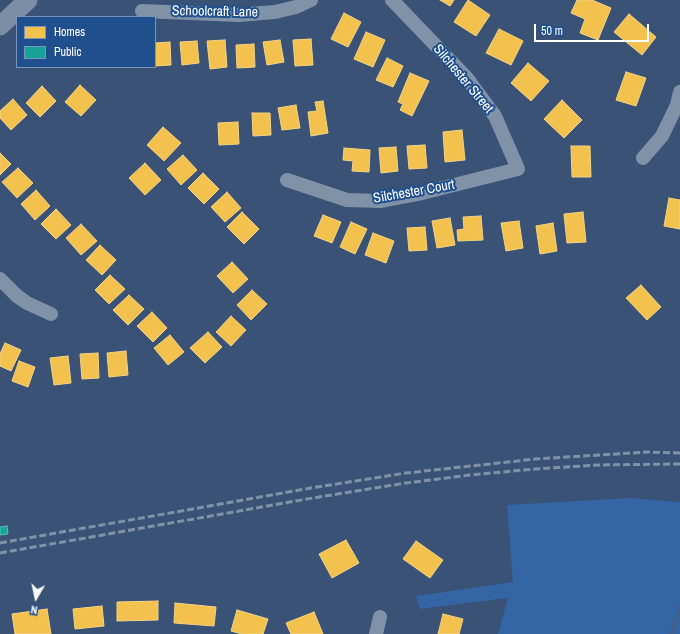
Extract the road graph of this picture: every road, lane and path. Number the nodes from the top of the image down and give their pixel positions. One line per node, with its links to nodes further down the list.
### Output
1 (28, 0): 5 (street)
2 (311, 0): 4 (street, Schoolcraft Lane)
3 (392, 0): 8 (street, Silchester Street)
4 (142, 11)
5 (0, 26)
6 (680, 92): 7 (street)
7 (643, 158)
8 (518, 169): 9 (street, Silchester Court)
9 (287, 180)
10 (0, 279): 11 (street)
11 (51, 314)
12 (380, 617): 13 (street)
13 (376, 634)

